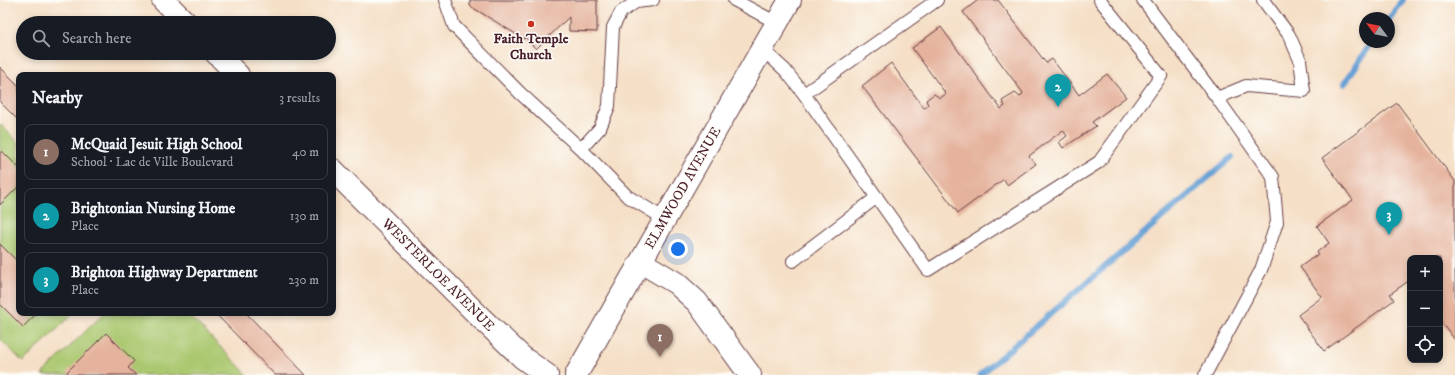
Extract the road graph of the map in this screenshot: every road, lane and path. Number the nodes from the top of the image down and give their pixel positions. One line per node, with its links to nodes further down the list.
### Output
1 (163, 0): 10 (street)
2 (445, 0): 17 (lane)
3 (653, 0): 17 (lane)
4 (734, 0): 11 (lane)
5 (790, 0): 11 (street, ELMWOOD AVENUE)
6 (938, 0): 15 (lane)
7 (1100, 0): 19 (lane)
8 (1143, 0): 16 (lane)
9 (1263, 0): 16 (lane)
10 (179, 16)
11 (777, 23): 12 (street, ELMWOOD AVENUE)
12 (762, 49): 15 (lane); 20 (street, ELMWOOD AVENUE)
13 (223, 60): 14 (street)
14 (235, 72)
15 (804, 94): 19 (lane)
16 (1217, 98): 26 (lane)
17 (581, 149): 20 (lane)
18 (336, 173): 23 (street, WESTERLOE AVENUE)
19 (876, 197): 21 (lane)
20 (665, 219): 22 (street, ELMWOOD AVENUE)
21 (793, 260)
22 (640, 262): 24 (street, ELMWOOD AVENUE); 25 (street)
23 (547, 375)
24 (576, 375)
25 (750, 375)
26 (1205, 375)

